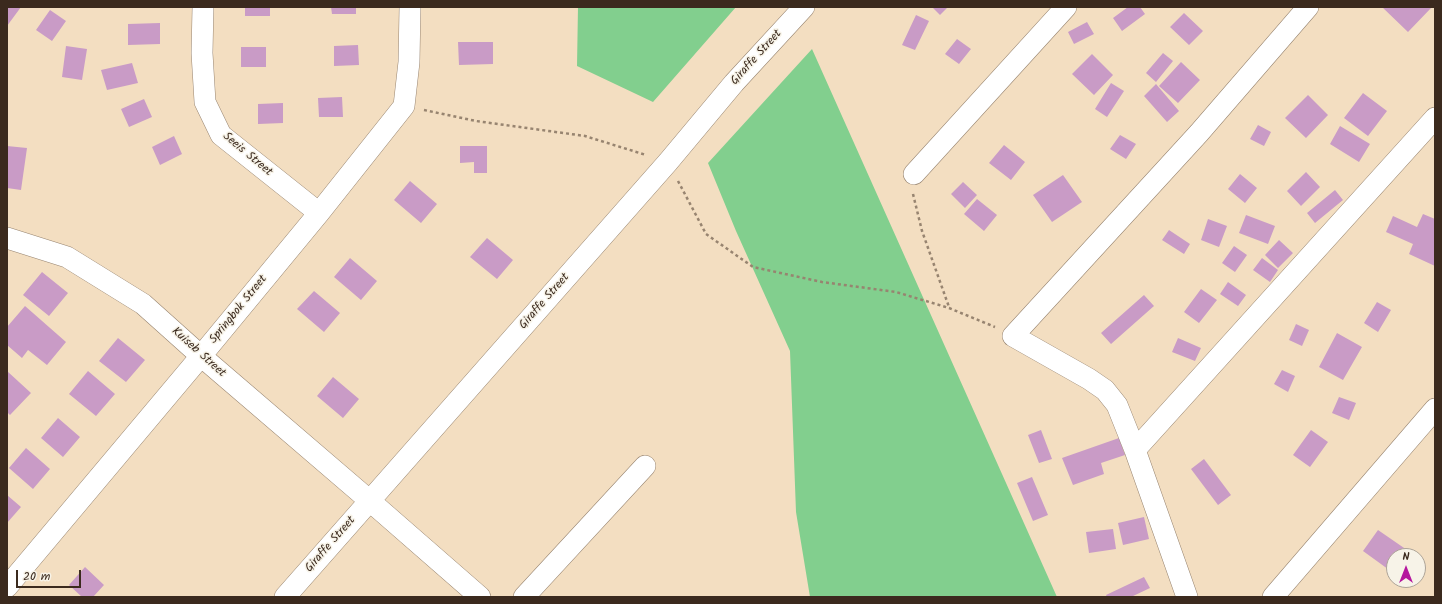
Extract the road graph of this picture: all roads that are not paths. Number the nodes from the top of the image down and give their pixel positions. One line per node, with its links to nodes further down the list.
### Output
1 (203, 7): 8 (street, Seeis Street)
2 (410, 7): 8 (street, Springbok Street)
3 (804, 7): 14 (street, Giraffe Street)
4 (1066, 7): 7 (street)
5 (1308, 7): 12 (street)
6 (1435, 118): 12 (street)
7 (914, 174)
8 (319, 213): 10 (street, Springbok Street)
9 (7, 238): 10 (street, Kuiseb Street)
10 (201, 356): 14 (street, Kuiseb Street); 15 (street, Springbok Street)
11 (1435, 409): 20 (street)
12 (1135, 450): 19 (street)
13 (645, 466): 18 (street)
14 (370, 501): 16 (street, Giraffe Street); 17 (street, Kuiseb Street)
15 (7, 587)
16 (285, 597)
17 (480, 597)
18 (524, 597)
19 (1187, 597)
20 (1273, 597)

